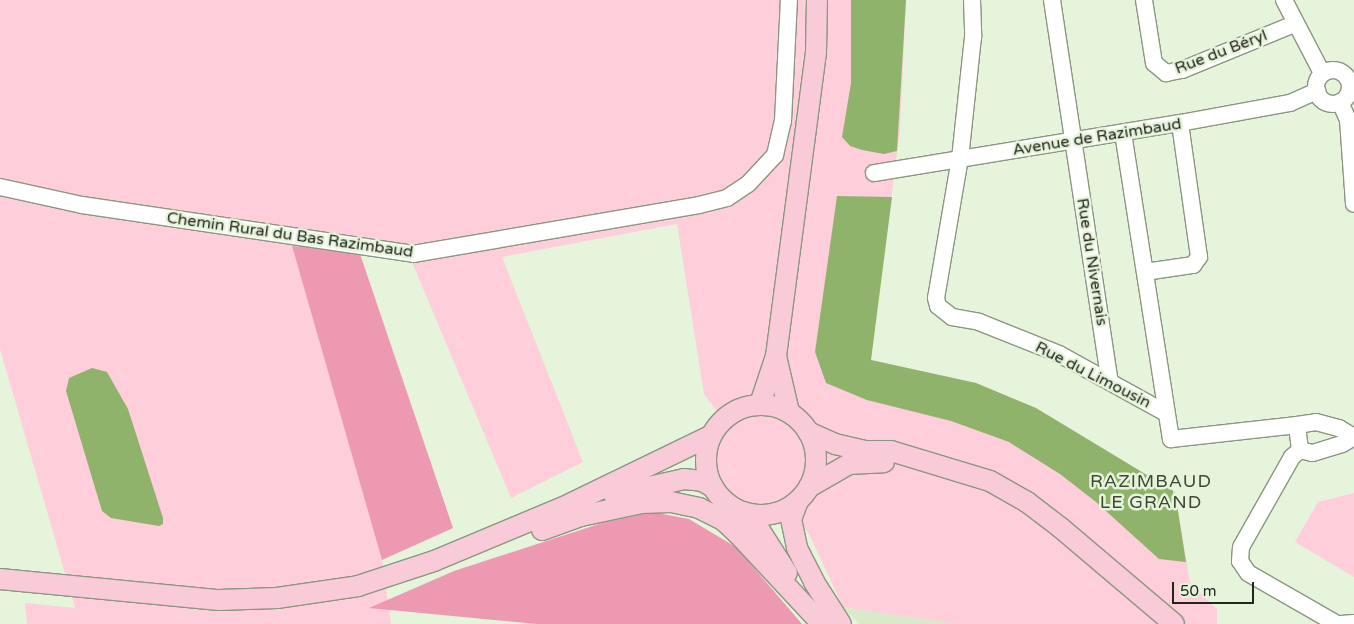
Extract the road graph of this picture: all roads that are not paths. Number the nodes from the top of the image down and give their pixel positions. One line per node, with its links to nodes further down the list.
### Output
1 (789, 0): 17 (street, Chemin Rural du Bas Razimbaud)
2 (817, 0): 20 (main road)
3 (972, 0): 15 (street)
4 (1052, 0): 14 (street, Rue du Nivernais)
5 (1144, 0): 7 (street, Rue du Béryl)
6 (1284, 0): 7 (street)
7 (1294, 24): 8 (street)
8 (1322, 73): 9 (street); 10 (street)
9 (1352, 82): 11 (street)
10 (1316, 91): 11 (street); 12 (street, Avenue de Razimbaud)
11 (1340, 102): 18 (street)
12 (1180, 123): 13 (street, Avenue de Razimbaud); 19 (street)
13 (1123, 133): 14 (street, Avenue de Razimbaud); 19 (street)
14 (1073, 141): 15 (street, Avenue de Razimbaud); 21 (street, Rue du Nivernais)
15 (960, 158): 16 (street, Avenue de Razimbaud); 21 (street, Rue du Limousin)
16 (874, 173)
17 (0, 187)
18 (1354, 204)
19 (1145, 272): 24 (street)
20 (776, 356): 22 (main road); 23 (main road)
21 (1110, 382): 24 (street, Rue du Limousin)
22 (760, 404): 23 (main road); 27 (main road)
23 (789, 412): 26 (main road)
24 (1166, 412): 25 (street)
25 (1297, 425): 28 (street); 29 (street)
26 (808, 432): 30 (main road); 32 (main road)
27 (710, 436): 31 (main road); 33 (main road)
28 (1354, 437): 29 (street)
29 (1300, 450): 44 (street)
30 (926, 462): 32 (main road); 36 (main road)
31 (713, 487): 33 (main road); 34 (main road)
32 (803, 494): 34 (main road); 41 (main road)
33 (570, 504): 35 (main road)
34 (743, 512): 40 (main road)
35 (434, 561): 37 (main road); 39 (main road)
36 (1100, 564): 42 (main road); 43 (main road)
37 (0, 579)
38 (1354, 623): 45 (street)
39 (822, 624)
40 (829, 624)
41 (841, 624)
42 (1158, 624)
43 (1174, 624)
44 (1337, 624)
45 (1341, 624)

